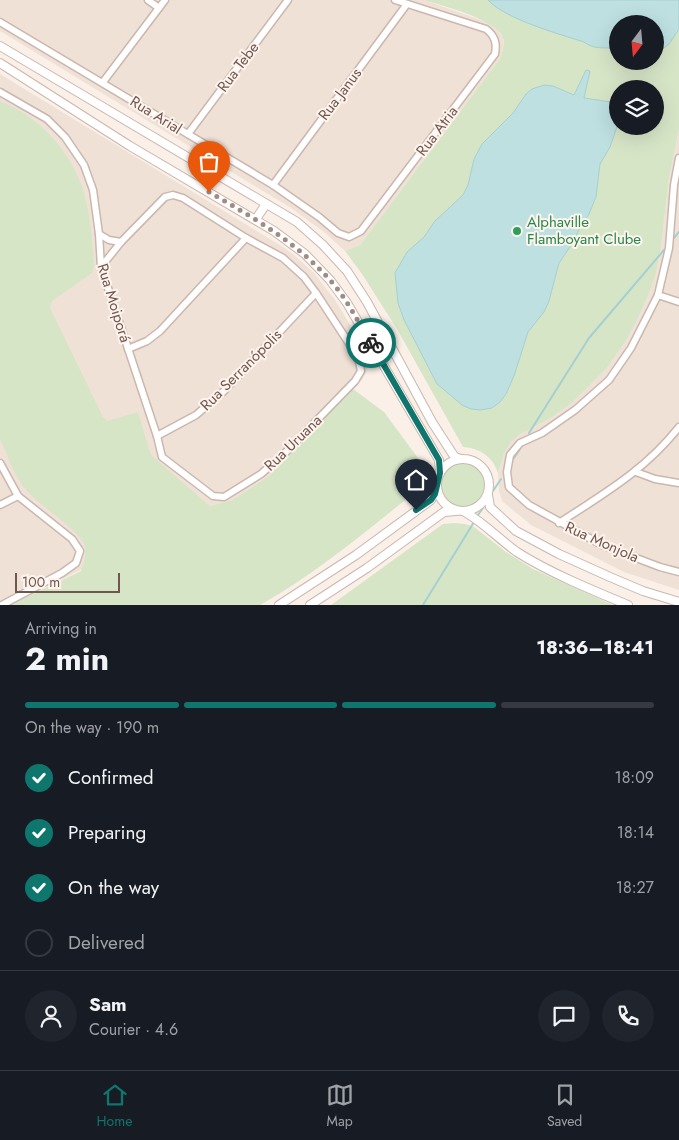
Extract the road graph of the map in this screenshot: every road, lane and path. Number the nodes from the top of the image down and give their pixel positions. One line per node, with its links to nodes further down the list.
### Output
1 (148, 0): 6 (street)
2 (165, 0): 6 (street)
3 (288, 0): 12 (street, Rua Tebe)
4 (395, 0): 5 (street)
5 (407, 4): 14 (street, Rua Janus); 17 (street, Rua Atria)
6 (159, 8): 10 (street)
7 (0, 22): 10 (street, Rua Arial)
8 (0, 46): 15 (street)
9 (0, 63): 16 (street)
10 (103, 82): 12 (street, Rua Arial)
11 (0, 92): 18 (street, Rua Moiporá)
12 (188, 134): 14 (street, Rua Arial)
13 (679, 158): 23 (street)
14 (272, 185): 17 (street, Rua Arial)
15 (266, 204): 16 (street); 28 (street)
16 (256, 219): 31 (street)
17 (361, 232)
18 (99, 234): 20 (street); 21 (street, Rua Moiporá)
19 (246, 238): 20 (street); 22 (street); 25 (street)
20 (121, 242): 21 (street)
21 (101, 267): 25 (street, Rua Moiporá)
22 (316, 293): 27 (street, Rua Serranópolis); 36 (street, Rua Uruana)
23 (658, 295): 24 (street); 40 (street, Rua Monjola)
24 (679, 302)
25 (128, 349): 27 (street, Rua Moiporá)
26 (679, 427): 30 (street)
27 (157, 436): 36 (street, Rua Moiporá)
28 (462, 459): 31 (street); 34 (street)
29 (0, 463): 35 (street)
30 (636, 472): 32 (street); 40 (street)
31 (440, 473): 33 (street)
32 (679, 483)
33 (437, 487): 38 (street); 44 (street)
34 (488, 495): 39 (street); 42 (street)
35 (18, 496): 37 (street); 43 (street)
36 (213, 496)
37 (0, 505)
38 (456, 511): 39 (street); 45 (street)
39 (465, 512): 46 (street)
40 (559, 523): 41 (street, Rua Monjola)
41 (679, 572)
42 (679, 602)
43 (2, 605)
44 (279, 605)
45 (310, 605)
46 (628, 605)

